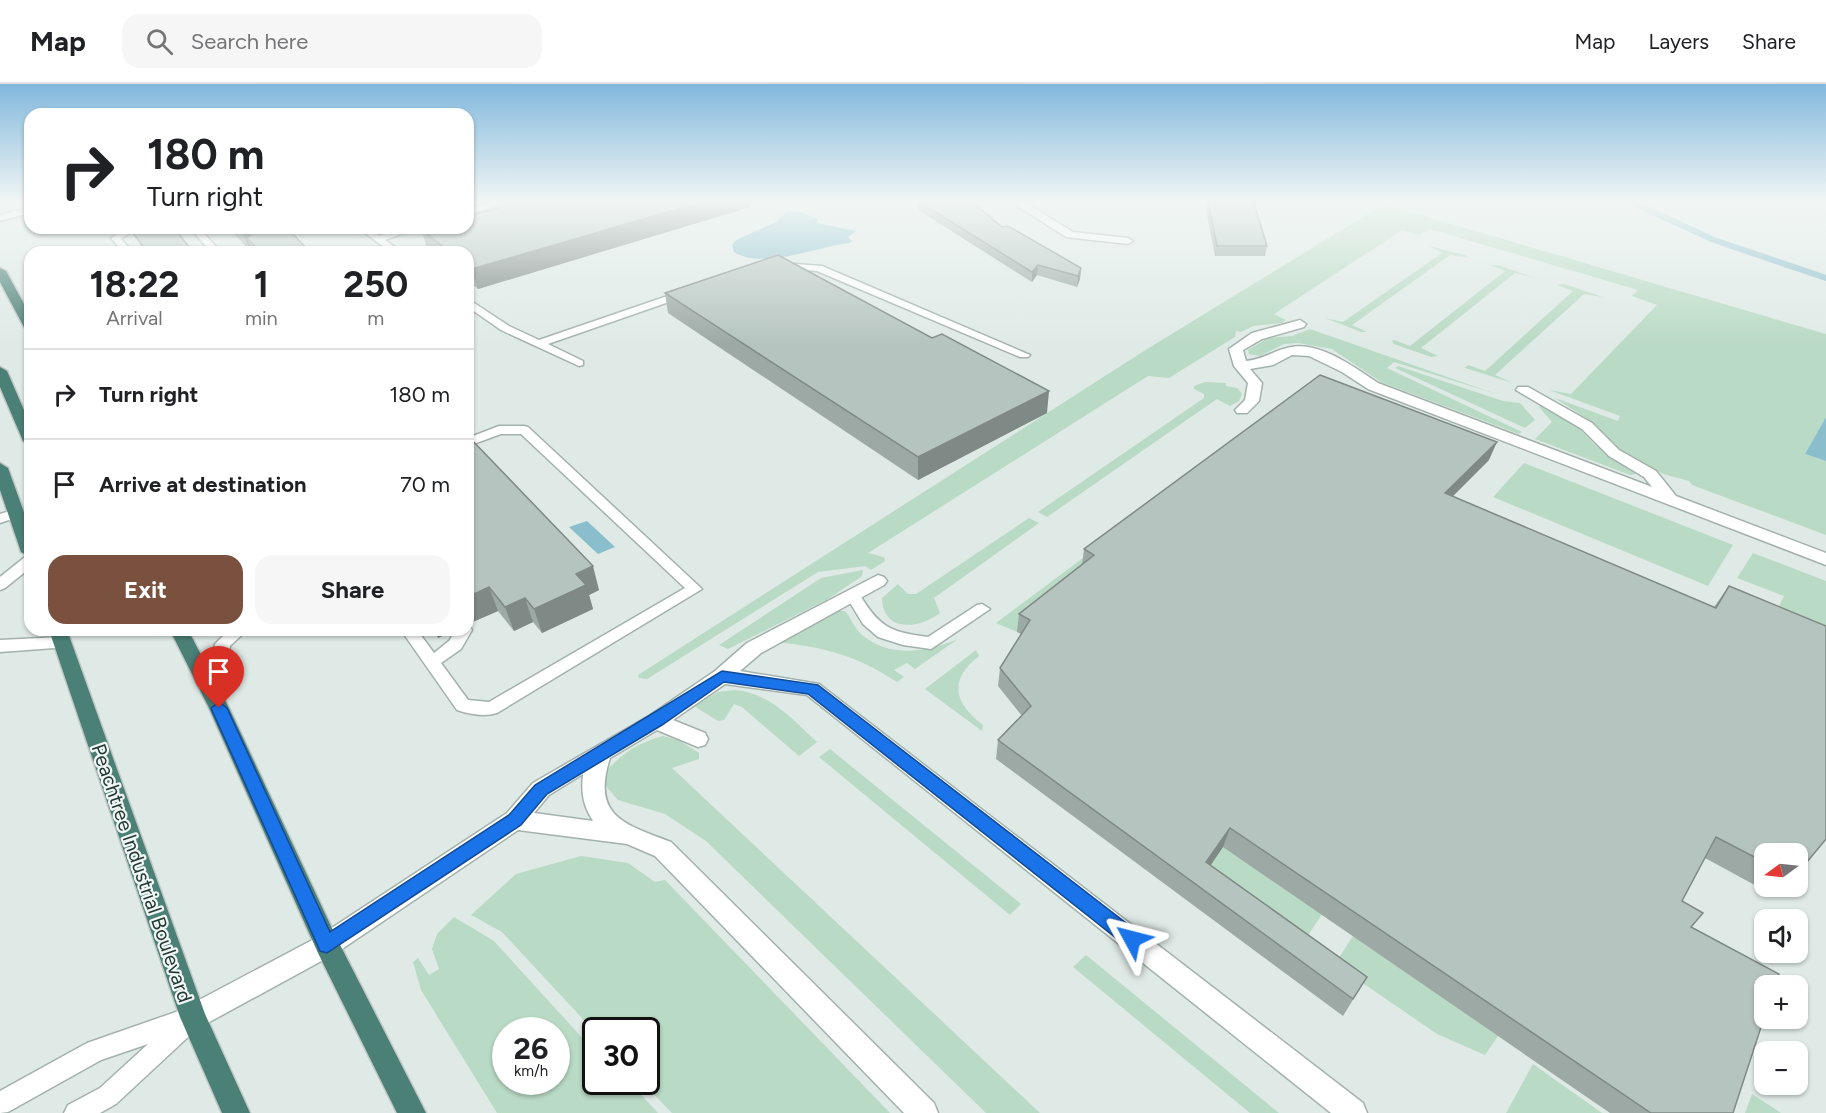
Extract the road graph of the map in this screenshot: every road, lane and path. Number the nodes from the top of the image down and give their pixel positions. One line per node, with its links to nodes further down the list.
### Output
1 (775, 266): 8 (lane)
2 (0, 271): 5 (highway)
3 (696, 289): 7 (lane)
4 (474, 306): 7 (lane)
5 (24, 307)
6 (1300, 324): 10 (street)
7 (537, 344): 9 (lane)
8 (1024, 356)
9 (579, 363)
10 (1241, 366): 13 (street); 17 (street)
11 (0, 371): 14 (highway)
12 (1523, 390): 17 (street)
13 (1242, 410)
14 (24, 427)
15 (474, 440): 32 (lane)
16 (0, 468): 18 (highway)
17 (1670, 498): 20 (street)
18 (23, 511): 19 (lane)
19 (0, 519)
20 (1826, 559)
21 (24, 565): 23 (lane)
22 (878, 581): 24 (street)
23 (0, 585)
24 (853, 596): 25 (lane); 33 (street)
25 (981, 609)
26 (182, 636): 34 (highway)
27 (232, 636): 34 (lane)
28 (413, 636): 32 (lane)
29 (460, 636): 32 (lane)
30 (60, 637): 31 (lane); 41 (highway, Peachtree Industrial Boulevard)
31 (0, 646)
32 (432, 662)
33 (722, 676): 35 (street); 47 (street)
34 (213, 696): 40 (highway)
35 (656, 721): 36 (street); 37 (street)
36 (698, 739)
37 (601, 754): 38 (street); 39 (street)
38 (515, 820): 39 (street); 40 (street)
39 (630, 835): 46 (street)
40 (327, 945): 41 (street); 45 (highway)
41 (193, 1017): 42 (lane); 43 (lane); 44 (highway, Peachtree Industrial Boulevard)
42 (0, 1104)
43 (76, 1113)
44 (236, 1113)
45 (412, 1113)
46 (924, 1113)
47 (1353, 1113)

